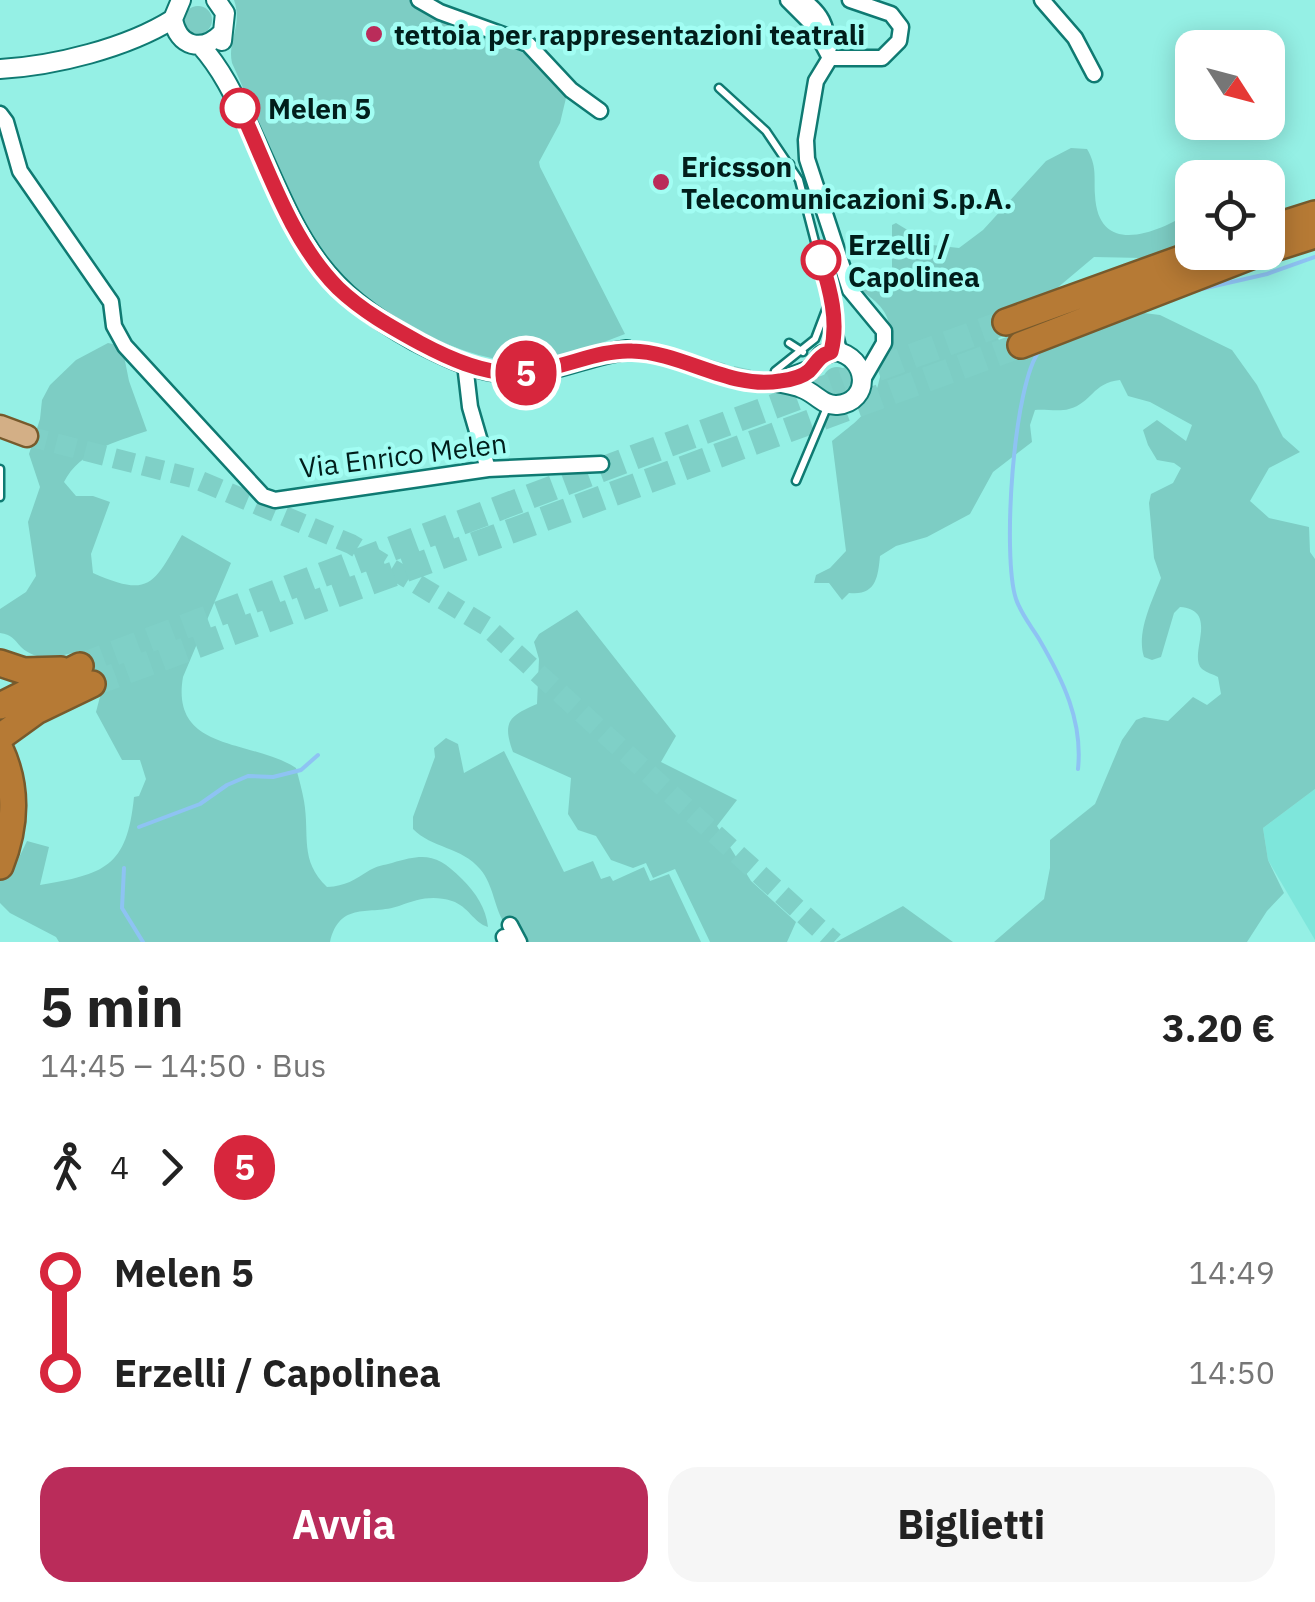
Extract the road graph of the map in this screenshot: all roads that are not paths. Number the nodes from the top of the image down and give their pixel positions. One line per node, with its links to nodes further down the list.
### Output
1 (216, 0): 8 (street)
2 (419, 0): 17 (street)
3 (788, 0): 12 (street)
4 (803, 0): 12 (street)
5 (850, 0): 12 (street)
6 (1042, 0): 15 (street)
7 (177, 6): 9 (street); 10 (street)
8 (222, 33): 11 (street); 14 (street)
9 (145, 36): 10 (street); 13 (street)
10 (180, 38): 11 (street)
11 (200, 46): 14 (street)
12 (830, 58): 34 (street)
13 (0, 70)
14 (222, 71): 35 (street)
15 (1094, 74)
16 (719, 88): 19 (lane)
17 (600, 111)
18 (0, 114): 44 (street, Via Enrico Melen)
19 (790, 164): 20 (lane); 27 (lane)
20 (774, 172)
21 (1315, 214): 22 (highway)
22 (1285, 224)
23 (1315, 235): 24 (highway)
24 (1285, 245)
25 (1175, 261): 28 (highway)
26 (1216, 270): 31 (highway)
27 (830, 296): 29 (lane); 33 (lane)
28 (1006, 322)
29 (834, 324): 34 (lane); 34 (lane)
30 (789, 343): 33 (lane)
31 (1020, 345)
32 (627, 350): 35 (street)
33 (803, 352): 37 (lane)
34 (849, 362): 36 (street); 39 (street)
35 (465, 364): 44 (street)
36 (810, 370): 38 (street); 38 (street)
37 (776, 371)
38 (813, 393): 39 (street)
39 (829, 404): 45 (lane)
40 (0, 426): 41 (main road)
41 (27, 436)
42 (601, 464): 44 (street, Via Enrico Melen)
43 (0, 469): 46 (lane)
44 (488, 469)
45 (796, 482)
46 (0, 497)
47 (0, 663): 48 (highway)
48 (86, 675): 49 (highway); 50 (highway)
49 (0, 706)
50 (0, 737)
51 (0, 749): 52 (highway)
52 (0, 866)
53 (507, 934): 54 (street)
54 (519, 942)

